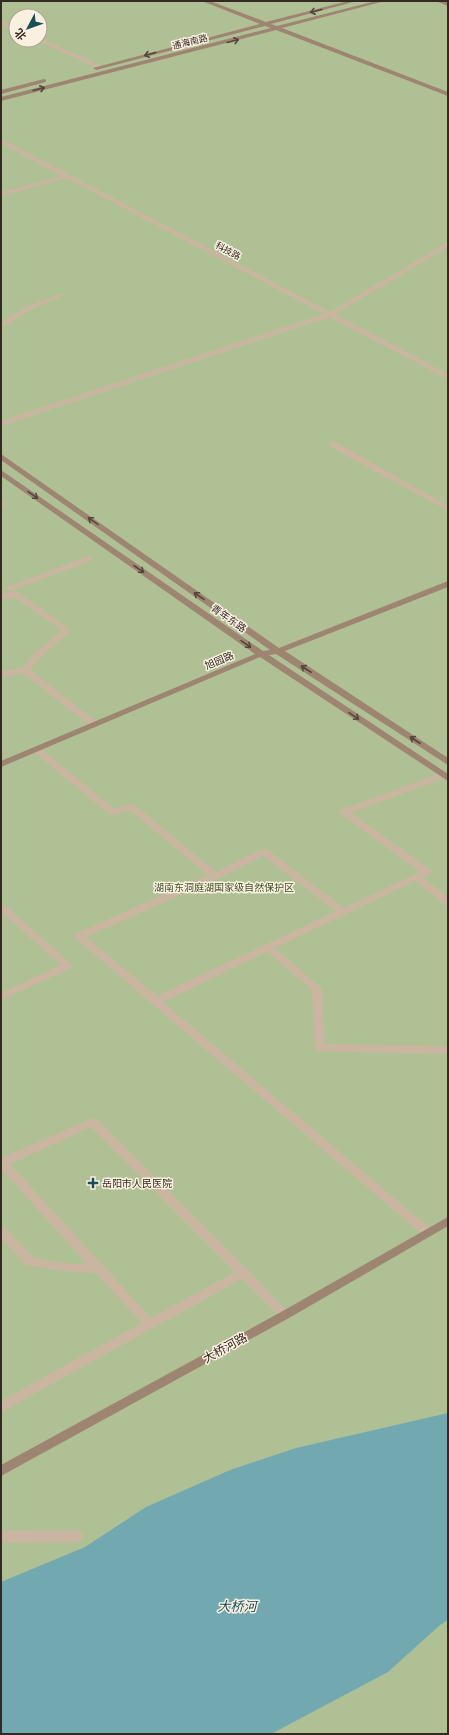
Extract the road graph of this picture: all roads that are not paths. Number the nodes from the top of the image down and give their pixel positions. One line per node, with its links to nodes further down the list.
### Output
1 (205, 1): 6 (street)
2 (354, 1): 6 (street, 通海南路, one-way to 6)
3 (382, 1): 7 (street, 通海南路)
4 (440, 1): 5 (street)
5 (448, 4)
6 (264, 24): 7 (street); 9 (street, 通海南路, one-way to 9)
7 (277, 29): 11 (street); 12 (street, 通海南路, one-way to 7)
8 (48, 44): 9 (street)
9 (99, 67): 10 (street, 通海南路)
10 (1, 92)
11 (448, 94)
12 (1, 99)
13 (1, 141): 14 (street, 科技路)
14 (68, 176): 15 (street); 18 (street, 科技路)
15 (1, 194)
16 (448, 244): 18 (street)
17 (62, 295): 19 (street)
18 (329, 315): 20 (street, 科技路); 21 (street)
19 (1, 326)
20 (448, 377)
21 (1, 424)
22 (332, 444): 25 (street)
23 (1, 456): 31 (street, 青年东路, one-way to 23)
24 (1, 472): 32 (street, 青年东路, one-way to 32)
25 (448, 509)
26 (88, 559): 28 (street)
27 (448, 584): 31 (street, 旭园路)
28 (5, 590): 29 (street)
29 (16, 594): 30 (street); 33 (street)
30 (1, 597)
31 (278, 651): 32 (street, 旭园路); 37 (street, 青年东路, one-way to 31)
32 (261, 654): 35 (street, 旭园路); 39 (street, 青年东路, one-way to 39)
33 (25, 670): 34 (street); 35 (street)
34 (1, 674)
35 (95, 725): 36 (street, 旭园路)
36 (36, 749): 38 (street, 旭园路); 40 (street)
37 (446, 758)
38 (1, 764)
39 (446, 777): 41 (street)
40 (215, 876): 44 (street); 47 (street)
41 (416, 877): 42 (street); 44 (street)
42 (448, 902)
43 (1, 907): 46 (street)
44 (343, 912): 45 (street)
45 (268, 948): 47 (street); 48 (street)
46 (1, 997)
47 (156, 1001): 52 (street)
48 (448, 1050)
49 (1, 1164): 53 (street); 54 (street)
50 (448, 1222): 52 (street, 大桥河路)
51 (1, 1231): 53 (street)
52 (428, 1233): 55 (street, 大桥河路)
53 (99, 1269): 56 (street)
54 (244, 1273): 55 (street); 56 (street)
55 (285, 1315): 58 (street, 大桥河路)
56 (150, 1324): 57 (street)
57 (1, 1407)
58 (1, 1471)
59 (76, 1536): 60 (street)
60 (1, 1537)

